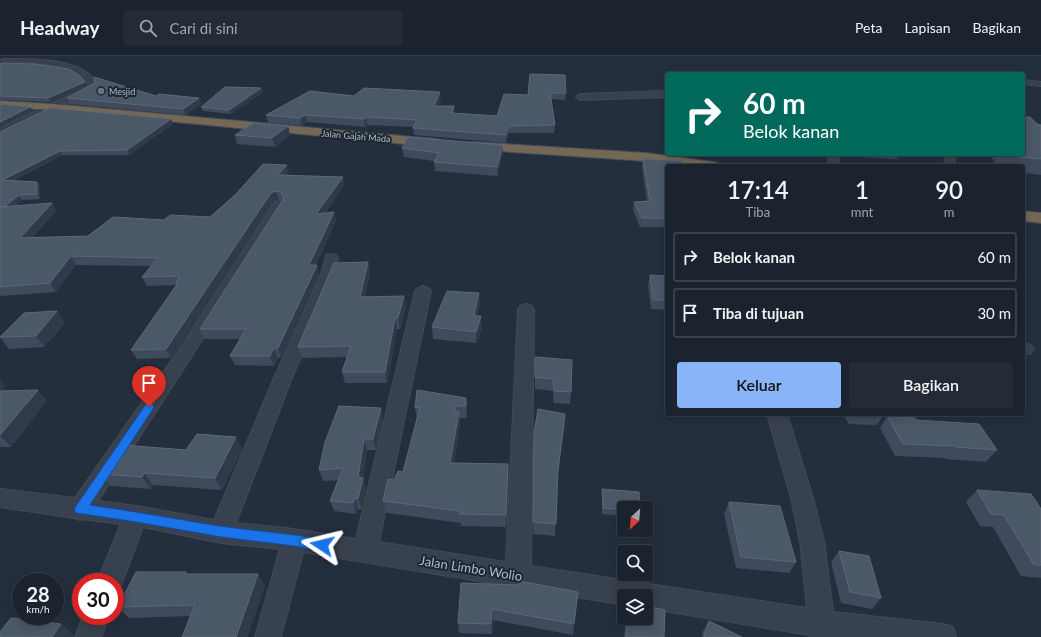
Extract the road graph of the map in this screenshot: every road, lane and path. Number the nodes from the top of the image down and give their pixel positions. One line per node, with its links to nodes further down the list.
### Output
1 (0, 63): 7 (street)
2 (1025, 82): 3 (street)
3 (1041, 84)
4 (665, 94): 5 (street)
5 (580, 97)
6 (0, 104): 7 (highway, Jalan Gajah Mada)
7 (53, 107): 8 (street); 9 (highway, Jalan Gajah Mada)
8 (0, 133)
9 (447, 144)
10 (462, 145): 11 (highway)
11 (698, 164)
12 (279, 204): 20 (street)
13 (1025, 216): 14 (highway)
14 (1041, 218)
15 (331, 258): 22 (street)
16 (423, 291): 24 (street)
17 (526, 309): 26 (street)
18 (778, 416): 28 (street)
19 (0, 498): 20 (street, Jalan Limbo Wolio)
20 (80, 510): 21 (street, Jalan Limbo Wolio)
21 (136, 516): 22 (street, Jalan Limbo Wolio); 25 (street)
22 (221, 532): 23 (street, Jalan Limbo Wolio)
23 (294, 540): 24 (street, Jalan Limbo Wolio); 30 (street)
24 (366, 552): 26 (street, Jalan Limbo Wolio)
25 (114, 573)
26 (518, 575): 28 (street, Jalan Limbo Wolio)
27 (93, 625): 29 (street)
28 (822, 630): 31 (street, Jalan Limbo Wolio)
29 (88, 637)
30 (268, 637)
31 (943, 637)

